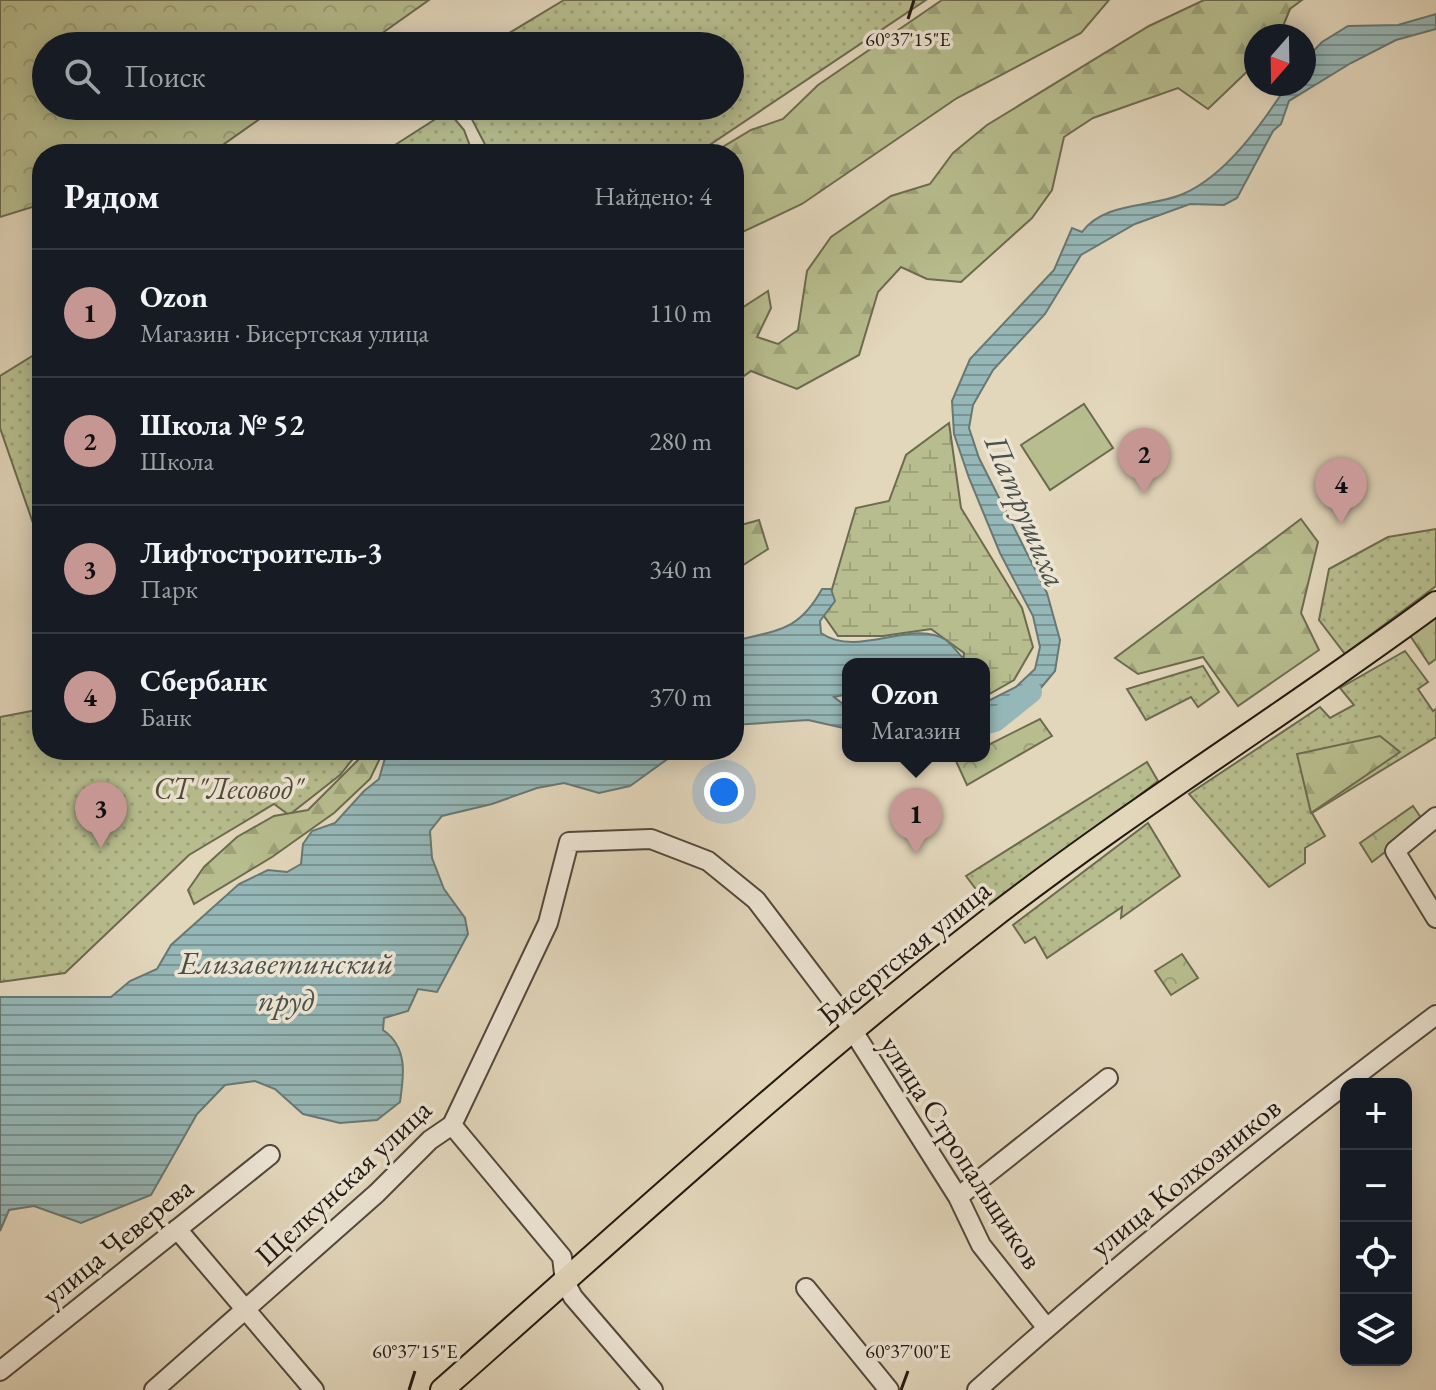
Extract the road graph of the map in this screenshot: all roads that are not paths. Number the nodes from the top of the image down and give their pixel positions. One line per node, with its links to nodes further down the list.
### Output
1 (1436, 603): 6 (main road, Бисертская улица)
2 (1436, 817): 4 (street)
3 (569, 842): 6 (street, улица Стропальщиков); 8 (street, Щелкунская улица)
4 (1436, 918)
5 (1436, 1015): 15 (street, улица Колхозников)
6 (851, 1031): 10 (street, улица Стропальщиков); 12 (main road, Бисертская улица)
7 (1108, 1078): 10 (street)
8 (452, 1125): 12 (street); 14 (street, Щелкунская улица)
9 (270, 1155): 11 (street, улица Чеверева)
10 (958, 1197): 15 (street, улица Стропальщиков)
11 (177, 1229): 14 (street); 16 (street, улица Чеверева)
12 (565, 1282): 20 (main road, Бисертская улица); 21 (street)
13 (806, 1288): 22 (street)
14 (245, 1310): 18 (street, Щелкунская улица); 19 (street)
15 (1046, 1327): 17 (street, улица Колхозников)
16 (0, 1371)
17 (990, 1386)
18 (154, 1390)
19 (314, 1390)
20 (442, 1390)
21 (653, 1390)
22 (889, 1390)

